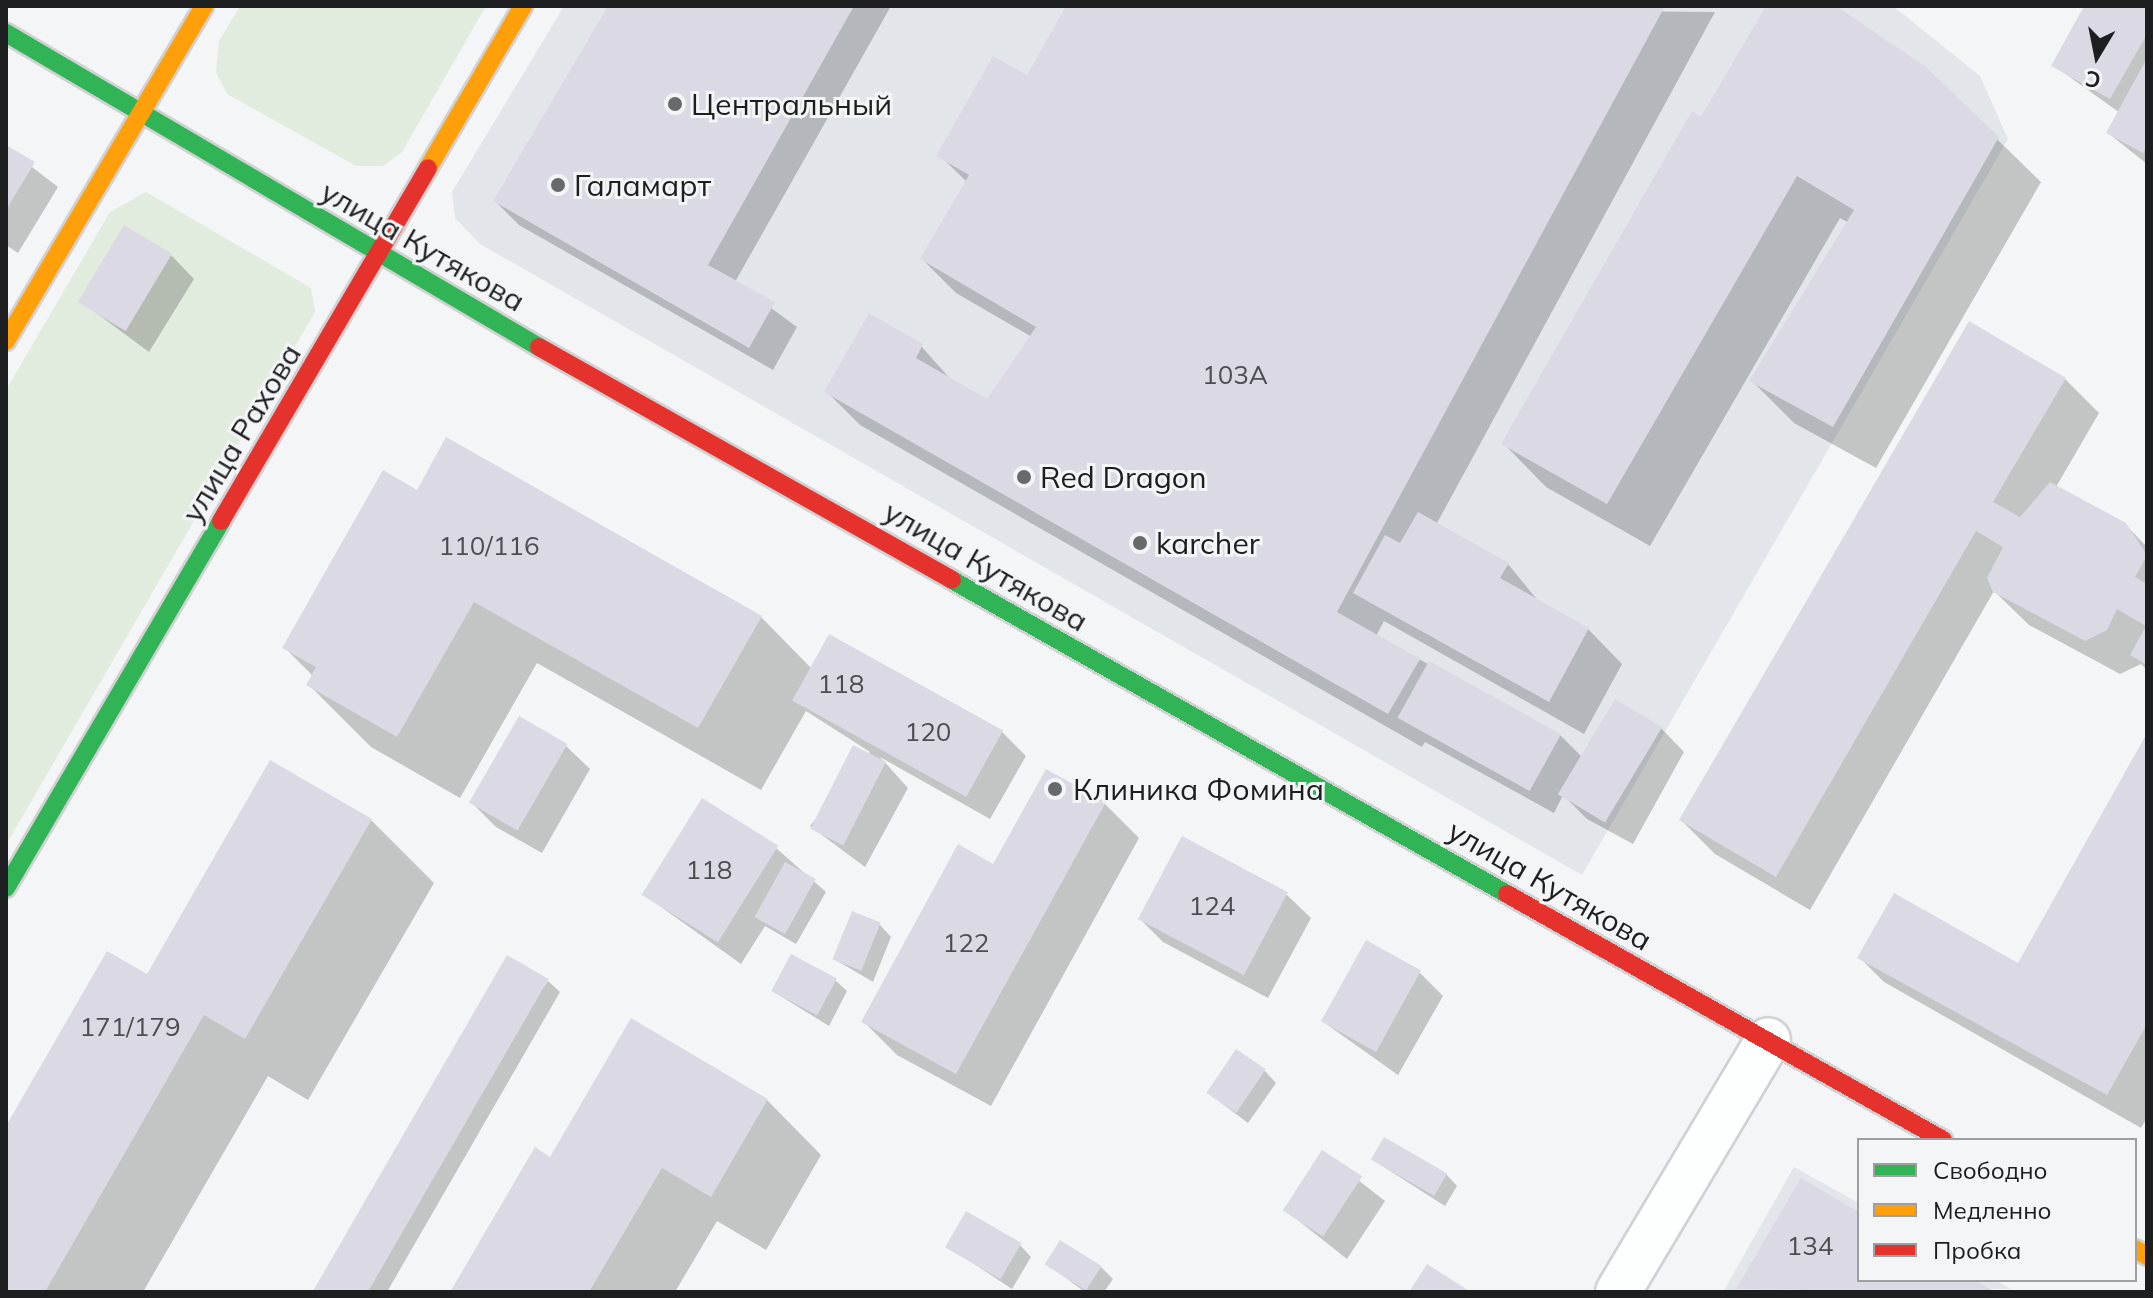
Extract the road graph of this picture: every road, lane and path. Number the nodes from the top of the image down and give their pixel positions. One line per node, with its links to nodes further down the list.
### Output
1 (204, 6): 4 (street)
2 (523, 6): 5 (street, улица Рахова)
3 (6, 33): 4 (street, улица Кутякова)
4 (141, 110): 5 (street, улица Кутякова); 6 (street)
5 (376, 254): 7 (street, улица Рахова); 8 (street, улица Кутякова)
6 (6, 341)
7 (6, 888)
8 (1768, 1040): 9 (street, улица Кутякова); 10 (street)
9 (1940, 1138)
10 (1618, 1292)

